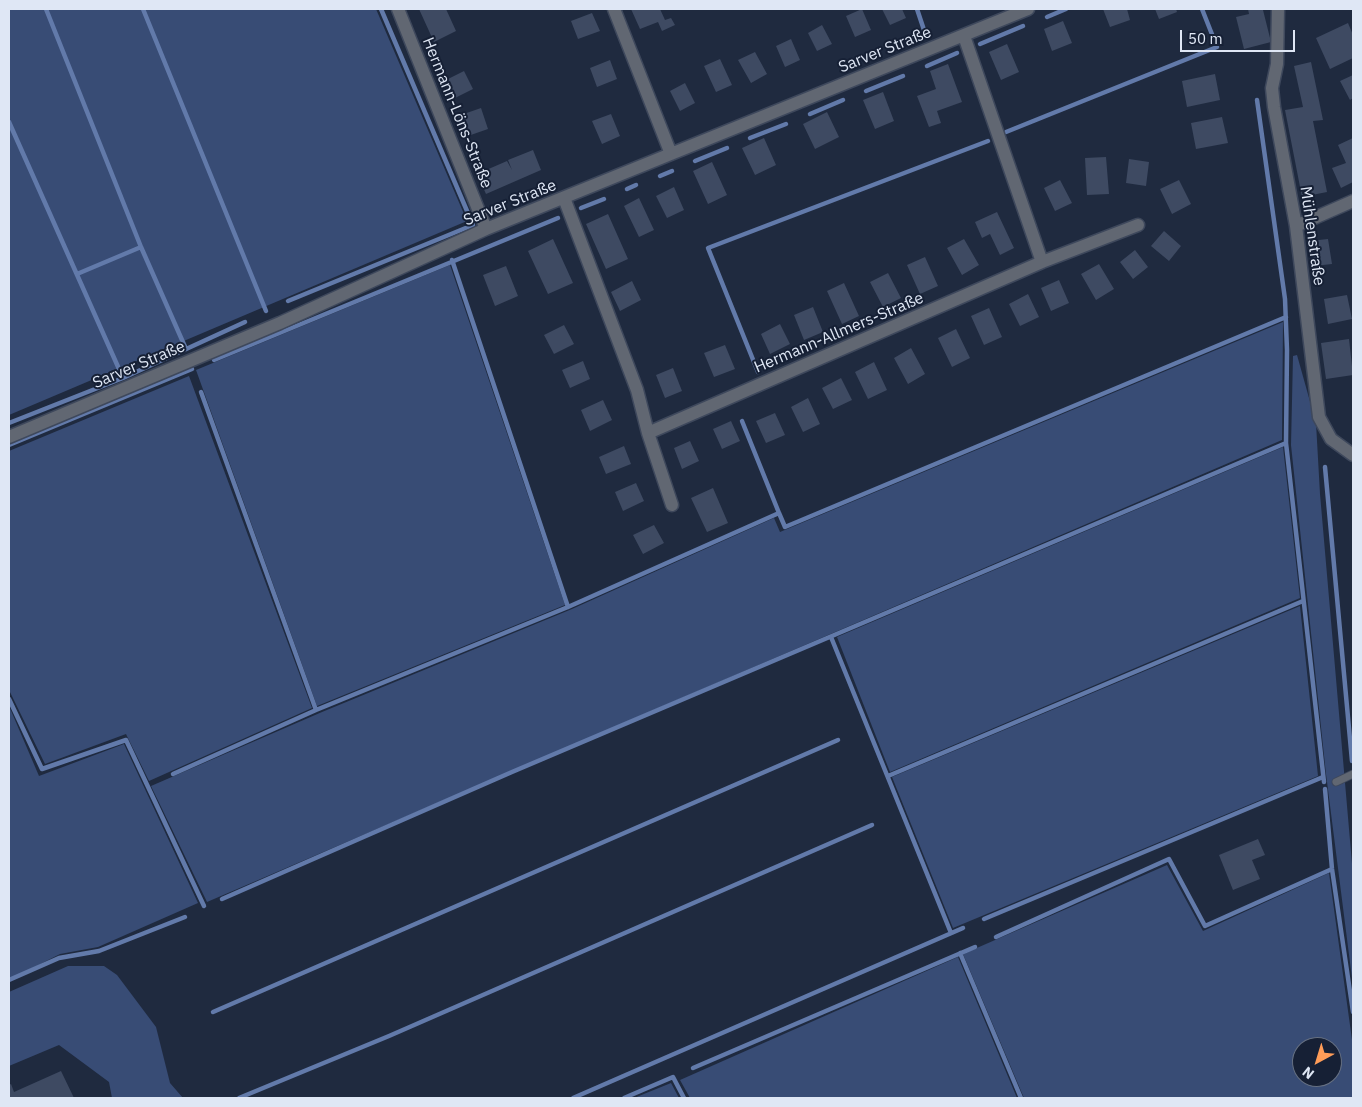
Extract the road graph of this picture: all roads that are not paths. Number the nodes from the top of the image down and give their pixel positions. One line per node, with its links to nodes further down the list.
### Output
1 (398, 9): 11 (street, Hermann-Löns-Straße)
2 (614, 9): 6 (street)
3 (1028, 9): 5 (street, Sarver Straße)
4 (1278, 9): 10 (street, Mühlenstraße)
5 (964, 36): 6 (street, Sarver Straße); 12 (street)
6 (671, 154): 7 (street, Sarver Straße)
7 (564, 198): 11 (street, Sarver Straße); 13 (street)
8 (1353, 201): 10 (street)
9 (1138, 225): 12 (street, Hermann-Allmers-Straße)
10 (1296, 226): 15 (street, Mühlenstraße)
11 (486, 229): 14 (street, Sarver Straße)
12 (1042, 262): 13 (street, Hermann-Allmers-Straße)
13 (648, 433): 16 (street)
14 (9, 437)
15 (1353, 455)
16 (672, 506)
17 (1353, 774): 18 (lane)
18 (1336, 782)

